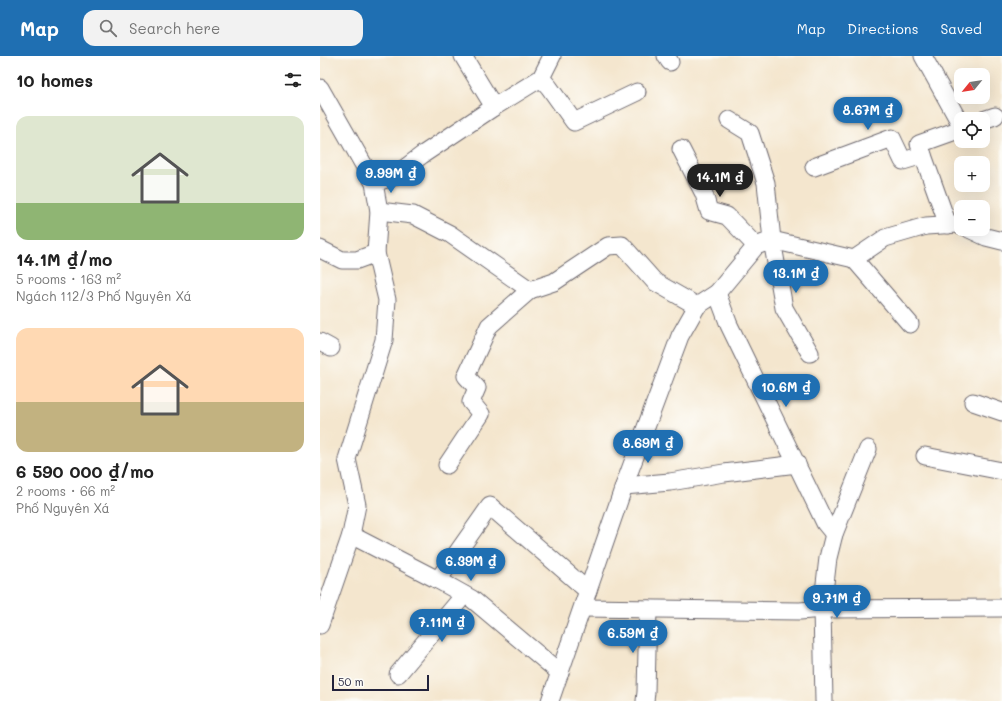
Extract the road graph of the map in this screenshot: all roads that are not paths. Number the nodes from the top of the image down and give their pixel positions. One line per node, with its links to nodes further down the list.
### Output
1 (464, 56): 7 (street)
2 (552, 56): 4 (street)
3 (923, 56): 8 (street)
4 (540, 78): 6 (street); 7 (street)
5 (320, 88): 14 (street)
6 (637, 92)
7 (494, 107): 14 (street)
8 (954, 112)
9 (729, 120): 20 (street)
10 (954, 133): 12 (street)
11 (681, 149): 21 (street)
12 (921, 150): 13 (street); 16 (street)
13 (814, 167)
14 (374, 182): 15 (street)
15 (379, 211): 23 (street); 25 (street)
16 (954, 223)
17 (954, 225): 24 (street)
18 (1002, 229): 19 (street)
19 (994, 239)
20 (772, 240): 21 (street); 24 (street); 29 (street)
21 (756, 246): 26 (street)
22 (320, 249): 23 (street)
23 (376, 253): 39 (street)
24 (854, 259): 28 (street)
25 (530, 290): 27 (street); 35 (street)
26 (717, 293): 27 (street); 34 (street)
27 (697, 306): 37 (street)
28 (910, 324)
29 (810, 353)
30 (974, 402): 31 (street)
31 (1002, 412)
32 (868, 449): 38 (street)
33 (924, 456): 36 (street)
34 (797, 464): 37 (street); 38 (street)
35 (448, 465)
36 (1002, 471)
37 (624, 486): 41 (street)
38 (834, 534): 46 (street)
39 (352, 535): 40 (street); 47 (street)
40 (438, 580): 41 (street); 42 (street)
41 (588, 591): 43 (street)
42 (464, 595): 48 (street); 49 (street)
43 (583, 608): 45 (street); 48 (street)
44 (1002, 608): 46 (street)
45 (648, 609): 46 (street); 51 (street)
46 (822, 609): 52 (street)
47 (320, 625)
48 (560, 673): 50 (street)
49 (398, 674)
50 (550, 701)
51 (645, 701)
52 (824, 701)

